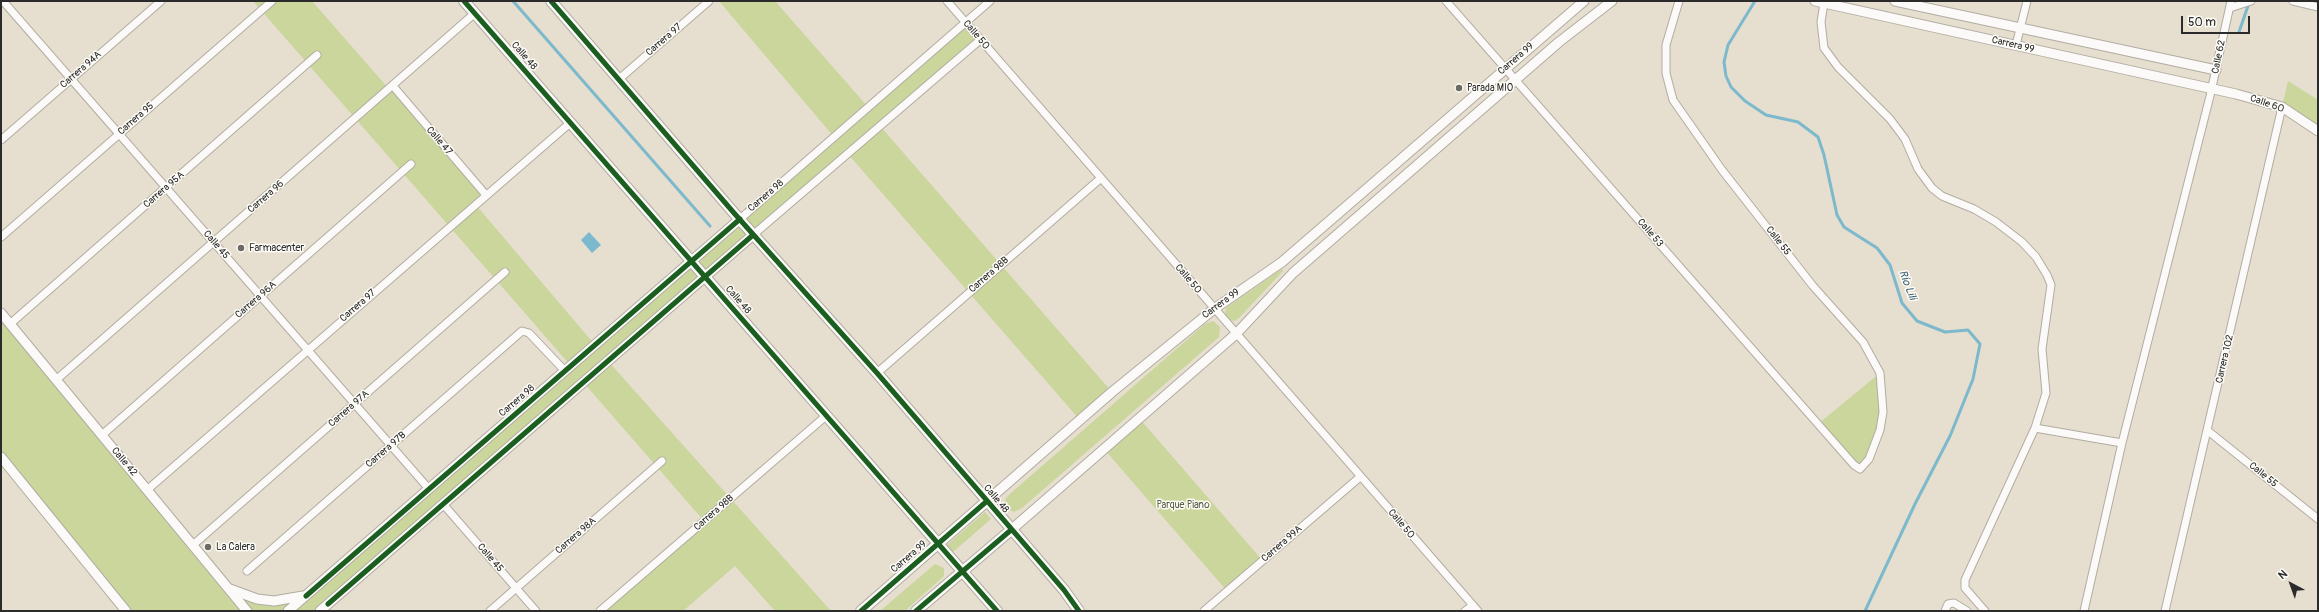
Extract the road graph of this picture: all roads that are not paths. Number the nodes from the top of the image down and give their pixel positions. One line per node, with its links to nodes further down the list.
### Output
1 (3, 1): 29 (street, Calle 45)
2 (161, 1): 29 (street, Carrera 94A)
3 (272, 1): 37 (street, Carrera 95)
4 (464, 1): 21 (main road, Calle 48)
5 (551, 1): 30 (main road, Calle 48)
6 (709, 1): 30 (street, Carrera 97)
7 (947, 1): 22 (street, Calle 50)
8 (990, 1): 22 (street, Carrera 98)
9 (1446, 1): 27 (street, Calle 53)
10 (1584, 1): 27 (street, Carrera 99)
11 (1612, 1): 31 (street, Carrera 99)
12 (1679, 1): 68 (street, Calle 55)
13 (1815, 1): 18 (street, Carrera 99)
14 (1895, 1): 23 (street, Carrera 99)
15 (2027, 1): 23 (street)
16 (2251, 1): 19 (street)
17 (2293, 1): 20 (street)
18 (1824, 3): 25 (street, Carrera 99); 61 (street)
19 (2230, 5): 28 (street, Calle 62)
20 (2318, 7)
21 (475, 13): 32 (street, Carrera 96); 35 (main road, Calle 48)
22 (965, 22): 24 (street, Calle 50); 43 (street, Carrera 98)
23 (2020, 28): 25 (street); 28 (street, Carrera 99)
24 (980, 40): 40 (street, Calle 50); 44 (street)
25 (2016, 45): 33 (street, Carrera 99)
26 (318, 55): 41 (street, Carrera 95A)
27 (1505, 69): 31 (street, Calle 53); 51 (street, Carrera 99)
28 (2216, 70): 33 (street, Calle 62)
29 (71, 79): 37 (street, Calle 45); 38 (street, Carrera 94A)
30 (618, 80): 43 (main road, Calle 48)
31 (1516, 80): 54 (street, Carrera 99); 68 (street, Calle 53)
32 (393, 86): 42 (street, Calle 47); 46 (street, Carrera 96)
33 (2212, 90): 34 (street, Calle 60); 64 (street, Calle 62)
34 (2282, 107): 36 (street, Calle 60); 62 (street, Carrera 102)
35 (570, 123): 42 (street, Carrera 97); 47 (main road, Calle 48)
36 (2318, 131)
37 (119, 134): 41 (street, Calle 45); 45 (street, Carrera 95)
38 (1, 140)
39 (411, 164): 50 (street, Carrera 96A)
40 (1101, 178): 51 (street, Calle 50); 57 (street, Carrera 98B)
41 (166, 188): 46 (street, Calle 45); 53 (street, Carrera 95A)
42 (486, 195): 55 (street, Carrera 97)
43 (740, 219): 44 (main road, Calle 48); 47 (street, Carrera 98)
44 (754, 235): 49 (street); 57 (main road, Calle 48)
45 (1, 237)
46 (214, 242): 50 (street, Calle 45); 58 (street, Carrera 96)
47 (692, 261): 49 (main road, Calle 48); 56 (street, Carrera 98)
48 (505, 272): 59 (street, Carrera 97A)
49 (706, 277): 60 (main road, Calle 48); 73 (street)
50 (261, 296): 55 (street, Calle 45); 63 (street, Carrera 96A)
51 (1214, 309): 54 (street, Calle 50); 72 (street, Carrera 99)
52 (1, 313): 53 (street, Calle 42)
53 (10, 324): 58 (street, Calle 42)
54 (1236, 334): 69 (street, Calle 50); 75 (street, Carrera 99)
55 (308, 350): 59 (street, Calle 45); 71 (street, Carrera 97)
56 (565, 371): 65 (street, Carrera 97B); 70 (street, Carrera 98)
57 (877, 373): 72 (main road, Calle 48)
58 (56, 380): 63 (street, Calle 42)
59 (355, 404): 65 (street, Calle 45); 77 (street, Carrera 97A)
60 (828, 415): 76 (main road, Calle 48); 90 (street, Carrera 98B)
61 (2035, 428): 64 (street); 100 (street)
62 (2208, 431): 74 (street, Calle 55); 102 (street, Carrera 102)
63 (102, 435): 71 (street, Calle 42)
64 (2122, 443): 101 (street, Calle 62)
65 (392, 446): 70 (street, Calle 45); 78 (street, Carrera 97B)
66 (1, 457): 85 (street)
67 (662, 461): 81 (street, Carrera 98A)
68 (1854, 464)
69 (1360, 477): 83 (street, Calle 50); 95 (street, Carrera 99A)
70 (429, 489): 82 (street, Carrera 98)
71 (147, 490): 77 (street, Calle 42)
72 (987, 501): 75 (main road, Calle 48); 76 (main road, Carrera 99)
73 (443, 504): 81 (street, Calle 45); 84 (street)
74 (2318, 519)
75 (1010, 530): 79 (main road, Carrera 99); 94 (main road, Calle 48)
76 (937, 544): 79 (main road, Calle 48); 91 (main road, Carrera 99)
77 (193, 546): 80 (street, Calle 42)
78 (247, 570)
79 (961, 572): 92 (main road, Carrera 99); 93 (main road, Calle 48)
80 (227, 587): 82 (street); 86 (street, Calle 42)
81 (516, 588): 88 (street, Carrera 98A); 89 (street, Calle 45)
82 (306, 596): 87 (street, Carrera 98)
83 (1472, 605): 96 (street); 97 (street, Calle 50)
84 (323, 609)
85 (126, 611)
86 (247, 611)
87 (288, 611)
88 (490, 611)
89 (536, 611)
90 (600, 611)
91 (861, 611)
92 (916, 611)
93 (997, 611)
94 (1079, 611)
95 (1204, 611)
96 (1465, 611)
97 (1478, 611)
98 (1945, 611): 99 (street)
99 (1966, 611)
100 (1985, 611)
101 (2084, 611)
102 (2165, 611)

